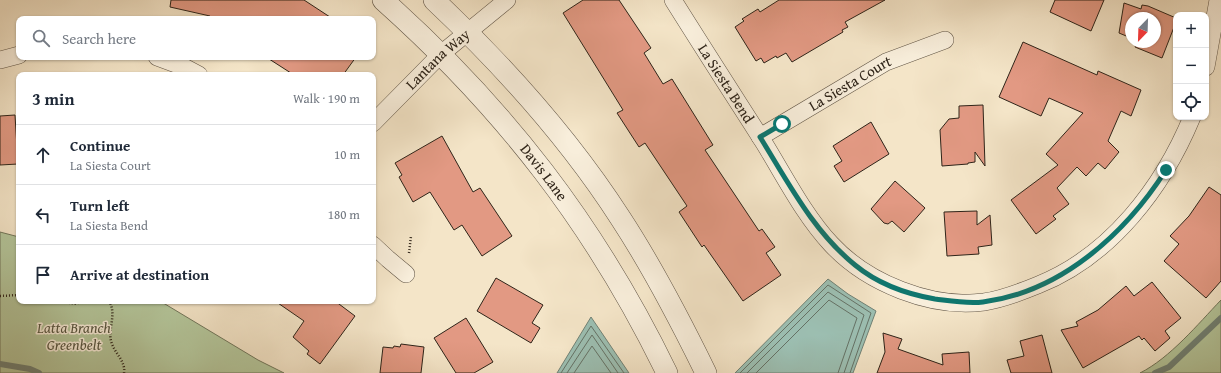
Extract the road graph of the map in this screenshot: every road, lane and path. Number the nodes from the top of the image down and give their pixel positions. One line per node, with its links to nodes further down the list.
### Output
1 (382, 0): 9 (street, Davis Lane)
2 (434, 0): 6 (street)
3 (507, 0): 6 (street, Lantana Way)
4 (673, 0): 16 (street, La Siesta Bend)
5 (1218, 0): 8 (street)
6 (467, 31): 9 (street, Lantana Way); 24 (street)
7 (945, 40): 16 (street, La Siesta Court)
8 (1209, 50)
9 (441, 54): 14 (street, Lantana Way); 23 (street, Davis Lane)
10 (16, 56): 11 (street)
11 (0, 60)
12 (165, 60): 13 (street)
13 (193, 72)
14 (376, 120)
15 (1191, 120): 16 (street, La Siesta Bend)
16 (760, 137)
17 (376, 248): 18 (street)
18 (406, 274)
19 (16, 295): 20 (path)
20 (0, 296)
21 (111, 304): 22 (path)
22 (124, 373)
23 (667, 373)
24 (706, 373)

